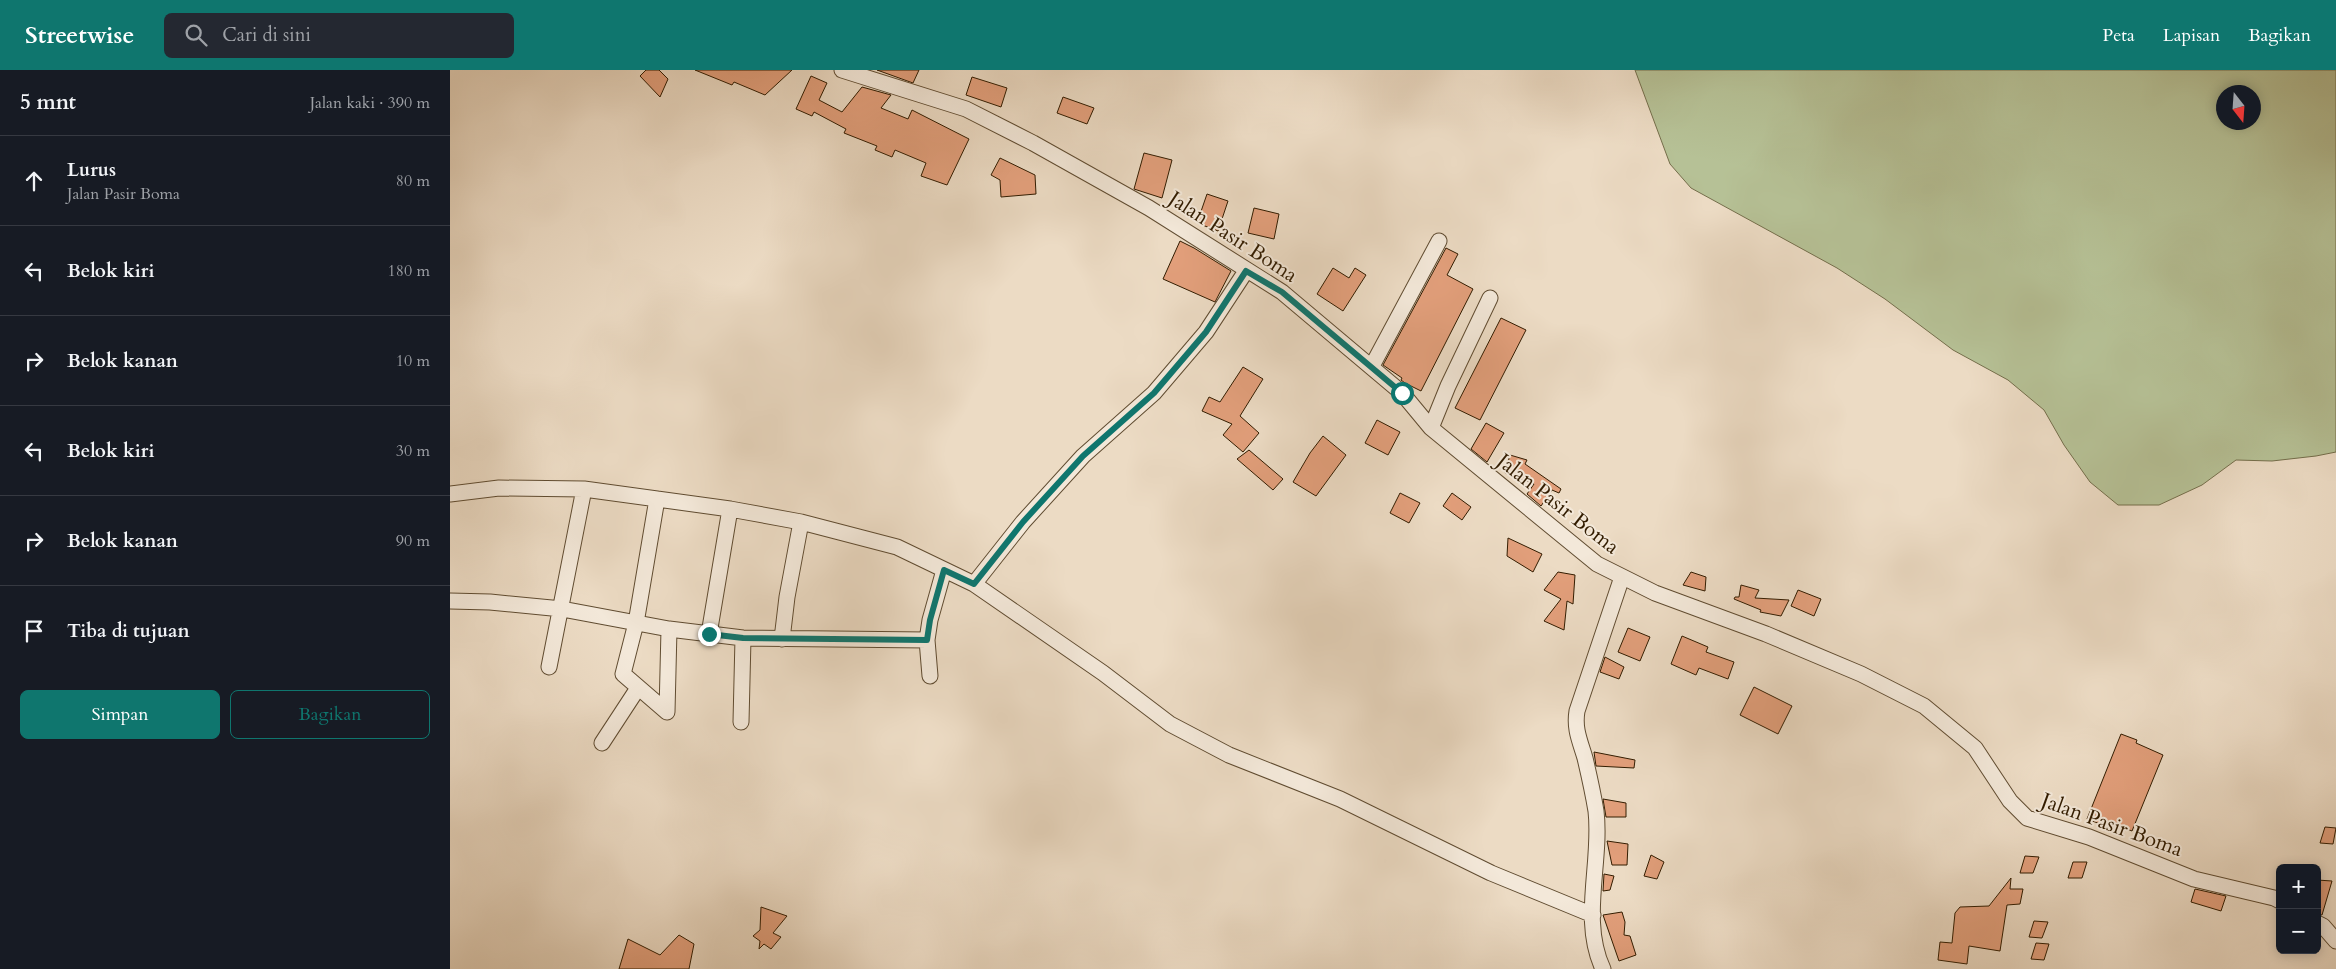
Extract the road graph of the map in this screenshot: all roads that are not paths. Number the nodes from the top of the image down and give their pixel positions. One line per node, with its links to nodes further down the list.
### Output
1 (842, 70): 3 (street, Jalan Pasir Boma)
2 (1440, 241): 5 (street)
3 (1246, 271): 5 (street, Jalan Pasir Boma); 14 (street)
4 (1490, 298): 6 (street)
5 (1372, 366): 6 (street, Jalan Pasir Boma)
6 (1431, 428): 13 (street, Jalan Pasir Boma)
7 (584, 490): 8 (street); 9 (street); 16 (street)
8 (450, 494)
9 (657, 499): 10 (street); 17 (street)
10 (730, 510): 11 (street); 19 (street)
11 (801, 522): 12 (street); 21 (street)
12 (944, 570): 14 (street); 22 (street)
13 (1622, 577): 28 (street, Jalan Pasir Boma); 29 (street)
14 (974, 584): 29 (street)
15 (450, 601): 16 (street)
16 (562, 610): 17 (street); 23 (street)
17 (636, 623): 18 (street); 25 (street)
18 (669, 629): 19 (street); 25 (street)
19 (709, 634): 20 (street)
20 (743, 638): 21 (street); 26 (street)
21 (782, 639): 22 (street)
22 (927, 640): 24 (street)
23 (549, 667)
24 (930, 676)
25 (638, 688): 27 (street)
26 (741, 722)
27 (602, 743)
28 (2276, 899)
29 (1593, 915): 32 (street)
30 (2321, 925): 31 (street)
31 (2336, 941)
32 (1603, 969)

